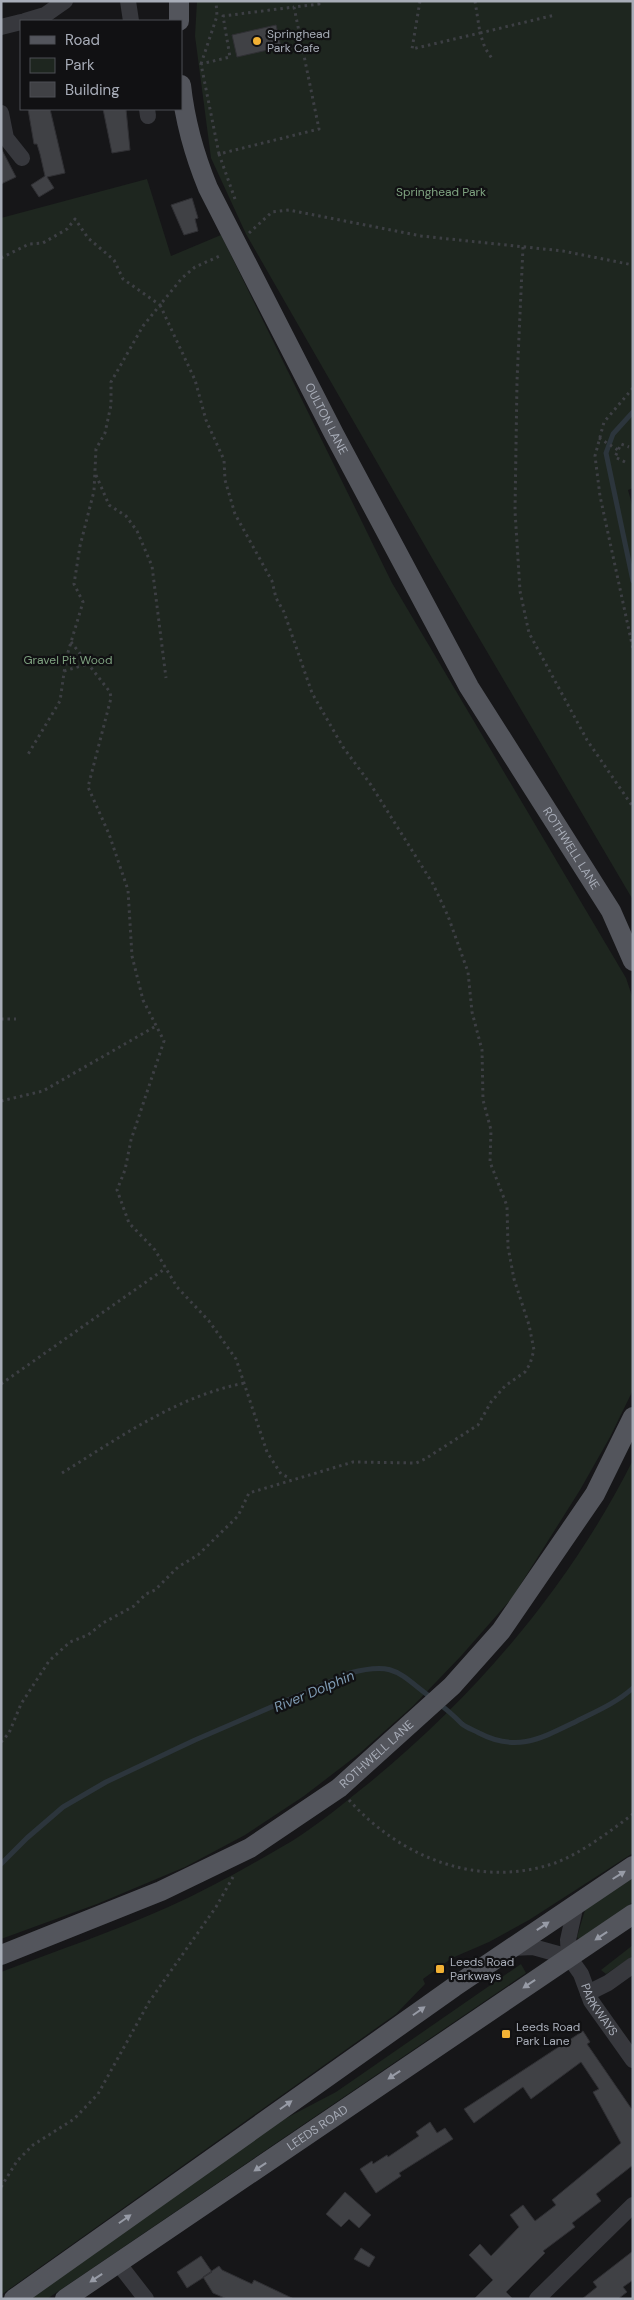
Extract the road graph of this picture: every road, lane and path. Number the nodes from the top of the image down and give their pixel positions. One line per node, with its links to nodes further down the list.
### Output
1 (65, 1): 12 (street)
2 (128, 1): 13 (street)
3 (179, 1): 14 (main road)
4 (216, 1): 10 (path)
5 (318, 1): 8 (path)
6 (420, 1): 17 (path)
7 (475, 1): 17 (path)
8 (294, 7): 11 (path); 23 (path)
9 (556, 15): 17 (path)
10 (217, 16): 11 (path); 19 (path)
11 (223, 16): 19 (path)
12 (28, 20)
13 (131, 20)
14 (179, 20)
15 (20, 22): 16 (street)
16 (1, 27)
17 (480, 33): 18 (path)
18 (493, 60)
19 (201, 64): 23 (path)
20 (182, 93): 26 (main road, OULTON LANE)
21 (1, 113): 22 (street)
22 (4, 139): 24 (street)
23 (219, 154): 25 (path)
24 (22, 158)
25 (238, 207)
26 (243, 234): 27 (path); 30 (path); 42 (main road, OULTON LANE)
27 (523, 247): 29 (path); 44 (path)
28 (1, 258): 30 (path)
29 (633, 265)
30 (160, 305): 36 (path); 55 (path)
31 (633, 388): 32 (path)
32 (599, 438): 34 (path); 38 (path)
33 (629, 447): 34 (path)
34 (618, 450): 35 (path)
35 (626, 462)
36 (95, 472): 37 (path); 41 (path)
37 (71, 642): 39 (path); 40 (path)
38 (633, 649)
39 (88, 664): 40 (path); 48 (path)
40 (64, 671): 43 (path)
41 (166, 678)
42 (502, 739): 45 (main road, ROTHWELL LANE)
43 (27, 756)
44 (633, 807)
45 (633, 961)
46 (1, 1019): 47 (path)
47 (16, 1019)
48 (156, 1026): 49 (path); 50 (path)
49 (1, 1101)
50 (166, 1268): 51 (path); 52 (path)
51 (245, 1383): 54 (path); 55 (path)
52 (1, 1384)
53 (633, 1416): 57 (main road, ROTHWELL LANE)
54 (62, 1473)
55 (291, 1479): 56 (path)
56 (1, 1742)
57 (339, 1788): 58 (path); 64 (main road, ROTHWELL LANE)
58 (633, 1814)
59 (633, 1866): 61 (main road, one-way to 59)
60 (235, 1873): 69 (path)
61 (576, 1904): 63 (main road, one-way to 61); 65 (street)
62 (633, 1914): 65 (main road, LEEDS ROAD, one-way to 65)
63 (510, 1948): 65 (street); 72 (main road, one-way to 63)
64 (1, 1955)
65 (569, 1957): 67 (street, PARKWAYS); 71 (main road, LEEDS ROAD, one-way to 71)
66 (633, 1965): 67 (street)
67 (588, 1993): 68 (street, PARKWAYS)
68 (633, 2060)
69 (1, 2187)
70 (633, 2205): 75 (street)
71 (118, 2263): 73 (main road, LEEDS ROAD, one-way to 73); 74 (street)
72 (14, 2299)
73 (65, 2299)
74 (146, 2299)
75 (537, 2299)

